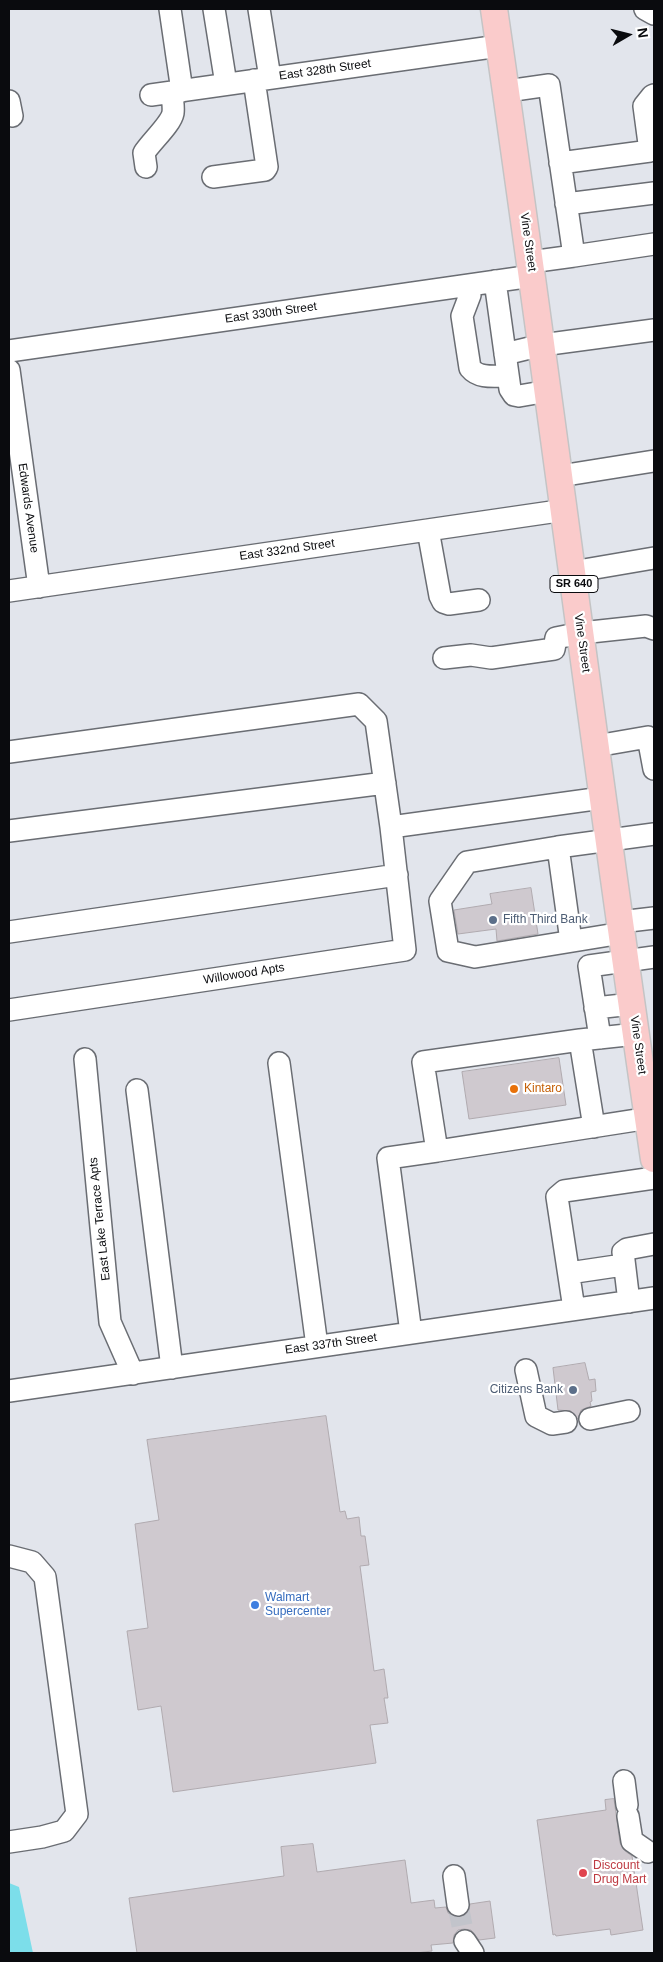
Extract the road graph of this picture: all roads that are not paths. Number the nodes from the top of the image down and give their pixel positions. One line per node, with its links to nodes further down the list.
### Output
1 (170, 9): 11 (street)
2 (214, 9): 9 (street)
3 (259, 9): 8 (street)
4 (494, 9): 7 (main road, Vine Street / SR 640)
5 (645, 9): 6 (street)
6 (654, 14)
7 (499, 46): 8 (street, East 328th Street); 10 (main road, Vine Street / SR 640)
8 (262, 79): 9 (street, East 328th Street); 17 (street)
9 (226, 84): 11 (street, East 328th Street)
10 (507, 92): 15 (street); 22 (main road, Vine Street / SR 640)
11 (168, 93): 16 (street)
12 (654, 95): 13 (street)
13 (651, 129): 14 (street)
14 (652, 153): 15 (street)
15 (560, 163): 19 (street)
16 (146, 167)
17 (214, 177)
18 (654, 193): 19 (street)
19 (566, 204): 21 (street)
20 (654, 244): 21 (street, East 330th Street)
21 (574, 256): 22 (street, East 330th Street)
22 (531, 269): 23 (street, East 330th Street); 26 (main road, Vine Street / SR 640)
23 (495, 281): 24 (street, East 330th Street); 28 (street)
24 (470, 285): 27 (street, East 330th Street); 30 (street)
25 (654, 330): 26 (street)
26 (542, 345): 28 (street); 31 (main road, Vine Street / SR 640)
27 (9, 351)
28 (505, 354): 30 (street)
29 (9, 370): 38 (street, Edwards Avenue)
30 (508, 376): 31 (street)
31 (548, 391): 33 (main road, Vine Street / SR 640)
32 (654, 461): 33 (street)
33 (560, 476): 34 (main road, Vine Street / SR 640)
34 (565, 510): 35 (street, East 332nd Street); 37 (main road, Vine Street / SR 640)
35 (428, 530): 38 (street, East 332nd Street); 40 (street)
36 (654, 558): 37 (street)
37 (572, 572): 42 (main road, Vine Street / SR 640)
38 (39, 587): 39 (street, East 332nd Street)
39 (9, 591)
40 (479, 600)
41 (654, 629): 42 (street)
42 (581, 633): 43 (street); 45 (main road, Vine Street / SR 640)
43 (444, 658)
44 (651, 735): 45 (street); 47 (street)
45 (596, 746): 49 (main road, Vine Street / SR 640)
46 (9, 752): 48 (street, Willowood Apts)
47 (654, 769)
48 (386, 783): 50 (street, Willowood Apts); 51 (street)
49 (602, 798): 50 (street); 53 (main road, Vine Street / SR 640)
50 (391, 827): 55 (street, Willowood Apts)
51 (9, 832)
52 (654, 834): 53 (street)
53 (608, 840): 54 (street); 57 (main road, Vine Street / SR 640)
54 (558, 847): 59 (street); 59 (street)
55 (397, 875): 58 (street); 64 (street, Willowood Apts)
56 (654, 918): 57 (street)
57 (621, 928): 59 (street); 61 (main road, Vine Street / SR 640)
58 (9, 932)
59 (571, 941)
60 (654, 957): 61 (street)
61 (626, 961): 62 (main road, Vine Street / SR 640); 63 (street)
62 (632, 1004): 63 (street); 65 (main road, Vine Street / SR 640)
63 (595, 1008): 66 (street)
64 (9, 1010)
65 (636, 1034): 66 (street); 69 (main road, Vine Street / SR 640)
66 (590, 1039): 72 (street); 73 (street)
67 (85, 1059): 86 (street, East Lake Terrace Apts)
68 (279, 1063): 83 (street)
69 (649, 1084): 71 (main road, Vine Street / SR 640)
70 (137, 1090): 84 (street)
71 (649, 1118): 72 (street); 74 (main road, Vine Street / SR 640)
72 (594, 1127): 73 (street)
73 (437, 1151): 82 (street)
74 (654, 1151)
75 (654, 1178): 78 (street)
76 (654, 1244): 77 (street)
77 (623, 1265): 78 (street); 80 (street)
78 (569, 1274): 81 (street)
79 (654, 1298): 80 (street, East 337th Street)
80 (629, 1302): 81 (street, East 337th Street)
81 (574, 1309): 82 (street, East 337th Street)
82 (410, 1333): 83 (street, East 337th Street)
83 (317, 1346): 84 (street, East 337th Street)
84 (172, 1368): 86 (street, East 337th Street)
85 (526, 1370): 90 (street)
86 (134, 1374): 87 (street, East 337th Street)
87 (9, 1391)
88 (629, 1411): 89 (street)
89 (590, 1419)
90 (566, 1422)
91 (9, 1556): 93 (street)
92 (624, 1781): 94 (street)
93 (9, 1842)
94 (648, 1852)
95 (454, 1876): 96 (street)
96 (458, 1905)

